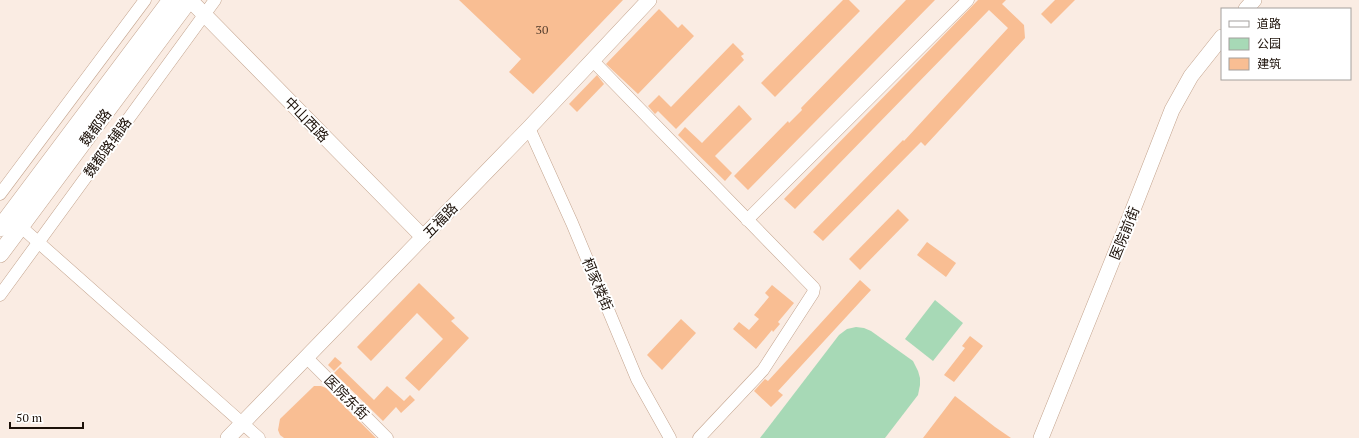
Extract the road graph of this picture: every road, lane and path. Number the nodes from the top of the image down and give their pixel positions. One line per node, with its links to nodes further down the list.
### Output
1 (145, 0): 13 (street)
2 (171, 0): 15 (main road, 魏都路)
3 (190, 0): 9 (street, 中山西路); 15 (main road, 魏都路)
4 (215, 0): 9 (street, 魏都路辅路)
5 (649, 0): 11 (street, 五福路)
6 (968, 0): 14 (street)
7 (1254, 0): 8 (street)
8 (1247, 8)
9 (204, 15): 16 (street, 中山西路); 17 (street, 魏都路辅路)
10 (1221, 38): 27 (street, 医院前街)
11 (593, 61): 12 (street, 五福路); 14 (street)
12 (529, 128): 16 (street, 五福路); 25 (street, 柯家楼街)
13 (0, 194)
14 (747, 220): 26 (street)
15 (7, 222): 17 (street); 18 (main road, 魏都路)
16 (423, 237): 20 (street, 五福路)
17 (38, 242): 19 (street, 魏都路辅路); 21 (street)
18 (0, 254)
19 (0, 295)
20 (306, 356): 21 (street, 五福路); 24 (street, 医院东街)
21 (243, 422): 22 (street, 五福路); 23 (street)
22 (228, 438)
23 (259, 438)
24 (387, 438)
25 (670, 438)
26 (699, 438)
27 (1041, 438)

